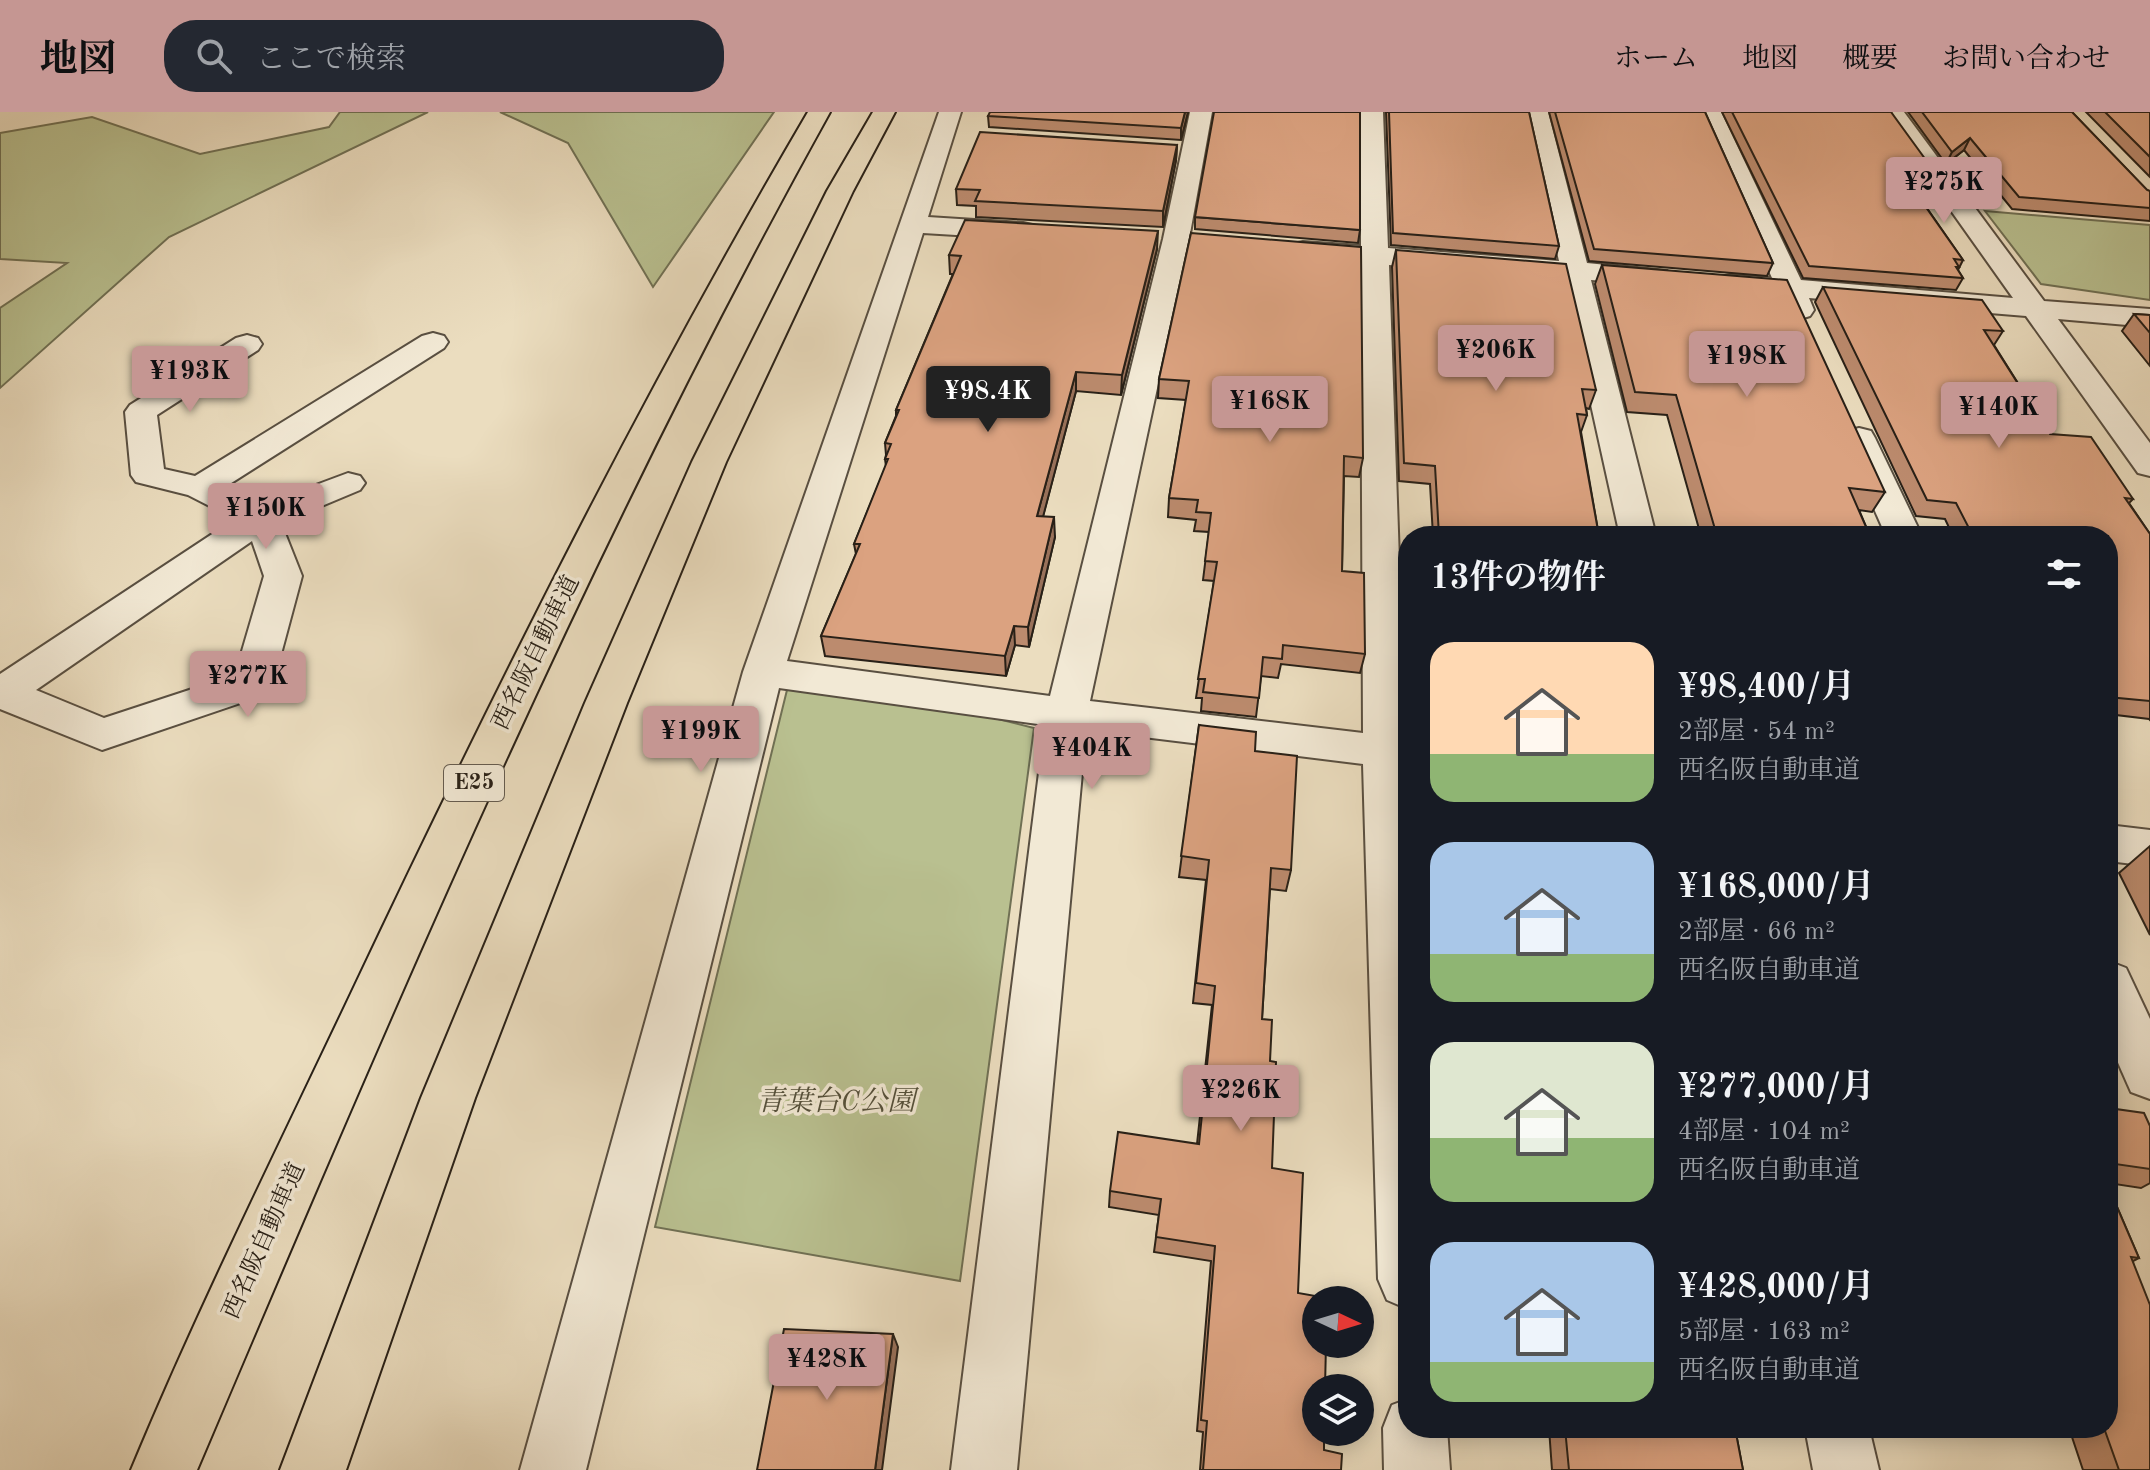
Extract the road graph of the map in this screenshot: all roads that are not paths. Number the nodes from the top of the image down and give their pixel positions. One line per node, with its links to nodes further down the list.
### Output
1 (819, 112): 38 (highway, 西名阪自動車道 / E25)
2 (884, 112): 39 (highway)
3 (1372, 112): 12 (street)
4 (1537, 112): 13 (street)
5 (1710, 112): 14 (street)
6 (1892, 112): 15 (street)
7 (954, 128): 9 (street)
8 (1191, 137): 29 (street)
9 (911, 224): 10 (street); 27 (street)
10 (1051, 232)
11 (1284, 248): 12 (street)
12 (1376, 255): 13 (street); 30 (street)
13 (1573, 270): 14 (street); 25 (street)
14 (1790, 288): 15 (street); 17 (street)
15 (2036, 308): 16 (street); 21 (street)
16 (2150, 318)
17 (1809, 329)
18 (433, 342): 23 (street)
19 (247, 344): 23 (street)
20 (1847, 412): 26 (street)
21 (2150, 466)
22 (348, 483): 24 (street)
23 (200, 488): 24 (street)
24 (261, 518): 28 (street); 28 (street)
25 (1636, 526)
26 (1899, 526)
27 (763, 672): 29 (street); 40 (street)
28 (2, 694)
29 (1067, 713): 30 (street); 41 (street)
30 (1396, 753): 31 (street)
31 (1398, 841)
32 (2118, 844): 33 (street)
33 (2150, 848)
34 (2118, 1005): 35 (street)
35 (2150, 1075)
36 (1415, 1438): 42 (street)
37 (1839, 1438): 43 (street)
38 (164, 1470)
39 (313, 1470)
40 (553, 1470)
41 (984, 1470)
42 (1417, 1470)
43 (1846, 1470)

